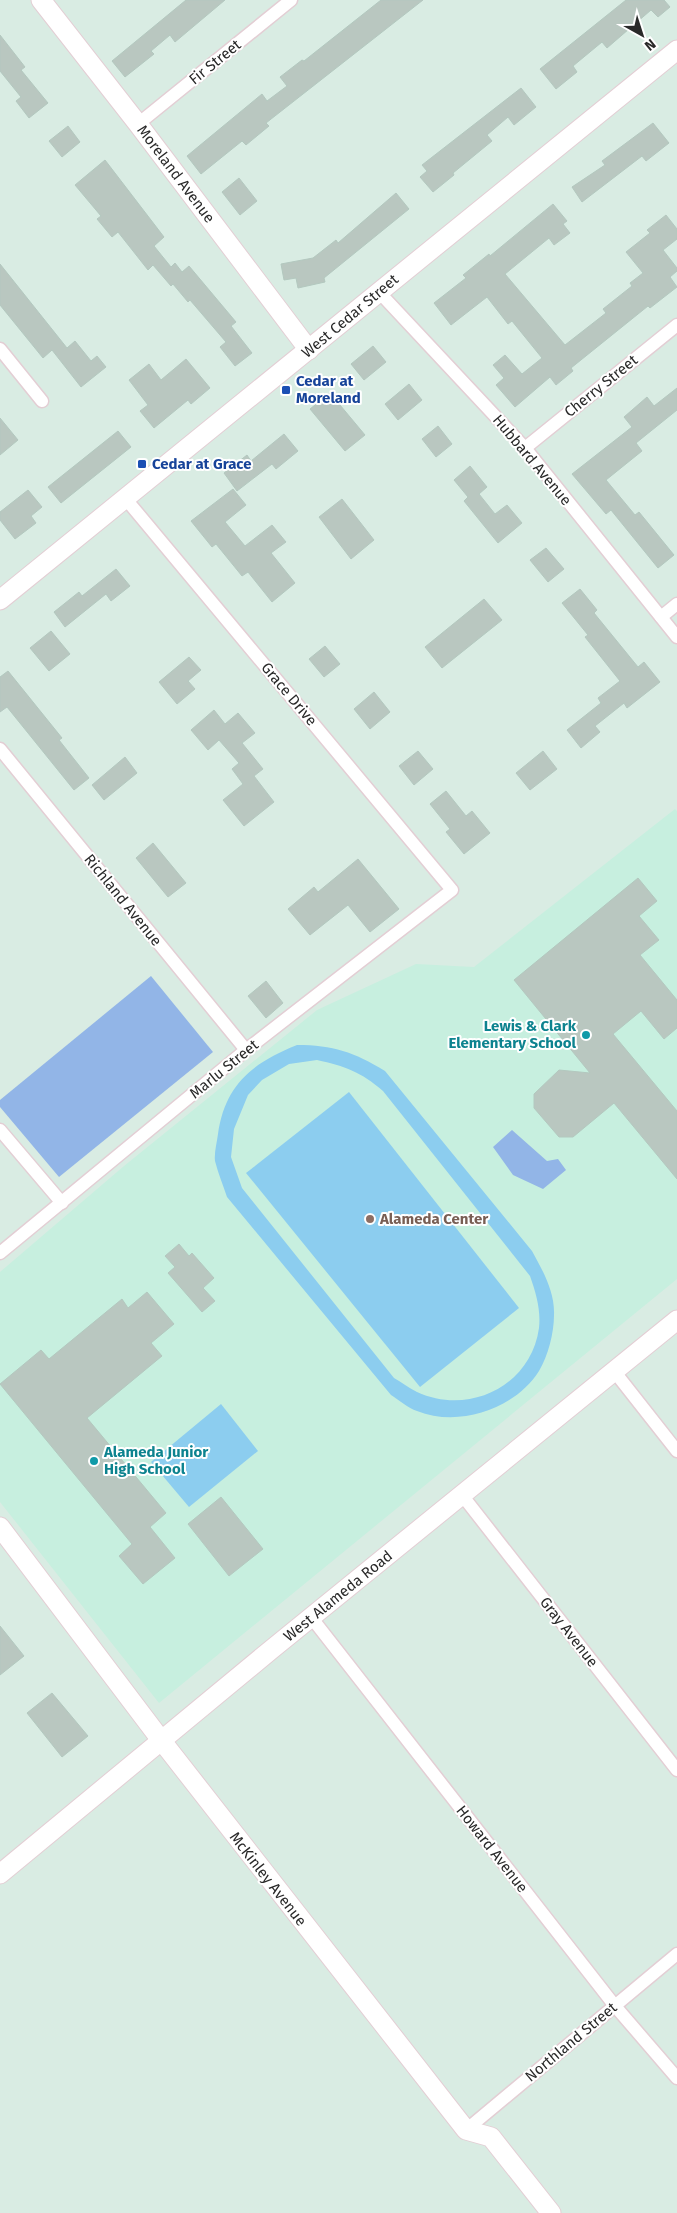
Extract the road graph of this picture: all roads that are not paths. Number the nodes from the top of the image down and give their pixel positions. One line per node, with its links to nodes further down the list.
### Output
1 (41, 0): 4 (street, Moreland Avenue)
2 (291, 0): 4 (street, Fir Street)
3 (677, 50): 5 (street, West Cedar Street)
4 (138, 124): 8 (street, Moreland Avenue)
5 (379, 292): 8 (street, West Cedar Street); 10 (street, Hubbard Avenue)
6 (677, 324): 10 (street, Cherry Street)
7 (0, 350): 9 (street)
8 (309, 350): 11 (street, West Cedar Street)
9 (42, 401)
10 (525, 448): 14 (street, Hubbard Avenue)
11 (126, 498): 12 (street, West Cedar Street); 17 (street, Grace Drive)
12 (0, 600)
13 (677, 604): 14 (street)
14 (661, 617): 15 (street, Hubbard Avenue)
15 (677, 637)
16 (0, 749): 18 (street, Richland Avenue)
17 (452, 890): 18 (street, Marlu Street)
18 (246, 1050): 20 (street, Marlu Street)
19 (0, 1130): 20 (street)
20 (62, 1203): 21 (street, Marlu Street)
21 (0, 1254)
22 (677, 1320): 23 (street, West Alameda Road)
23 (614, 1371): 24 (street); 25 (street, West Alameda Road)
24 (677, 1451)
25 (462, 1495): 27 (street, West Alameda Road); 29 (street, Gray Avenue)
26 (0, 1527): 28 (street, McKinley Avenue)
27 (311, 1617): 28 (street, West Alameda Road); 32 (street, Howard Avenue)
28 (161, 1740): 30 (street, West Alameda Road); 34 (street, McKinley Avenue)
29 (677, 1770)
30 (0, 1874)
31 (677, 1954): 32 (street, Northland Street)
32 (615, 2006): 33 (street, Howard Avenue); 34 (street, Northland Street)
33 (677, 2078)
34 (466, 2130): 35 (street)
35 (551, 2213)

